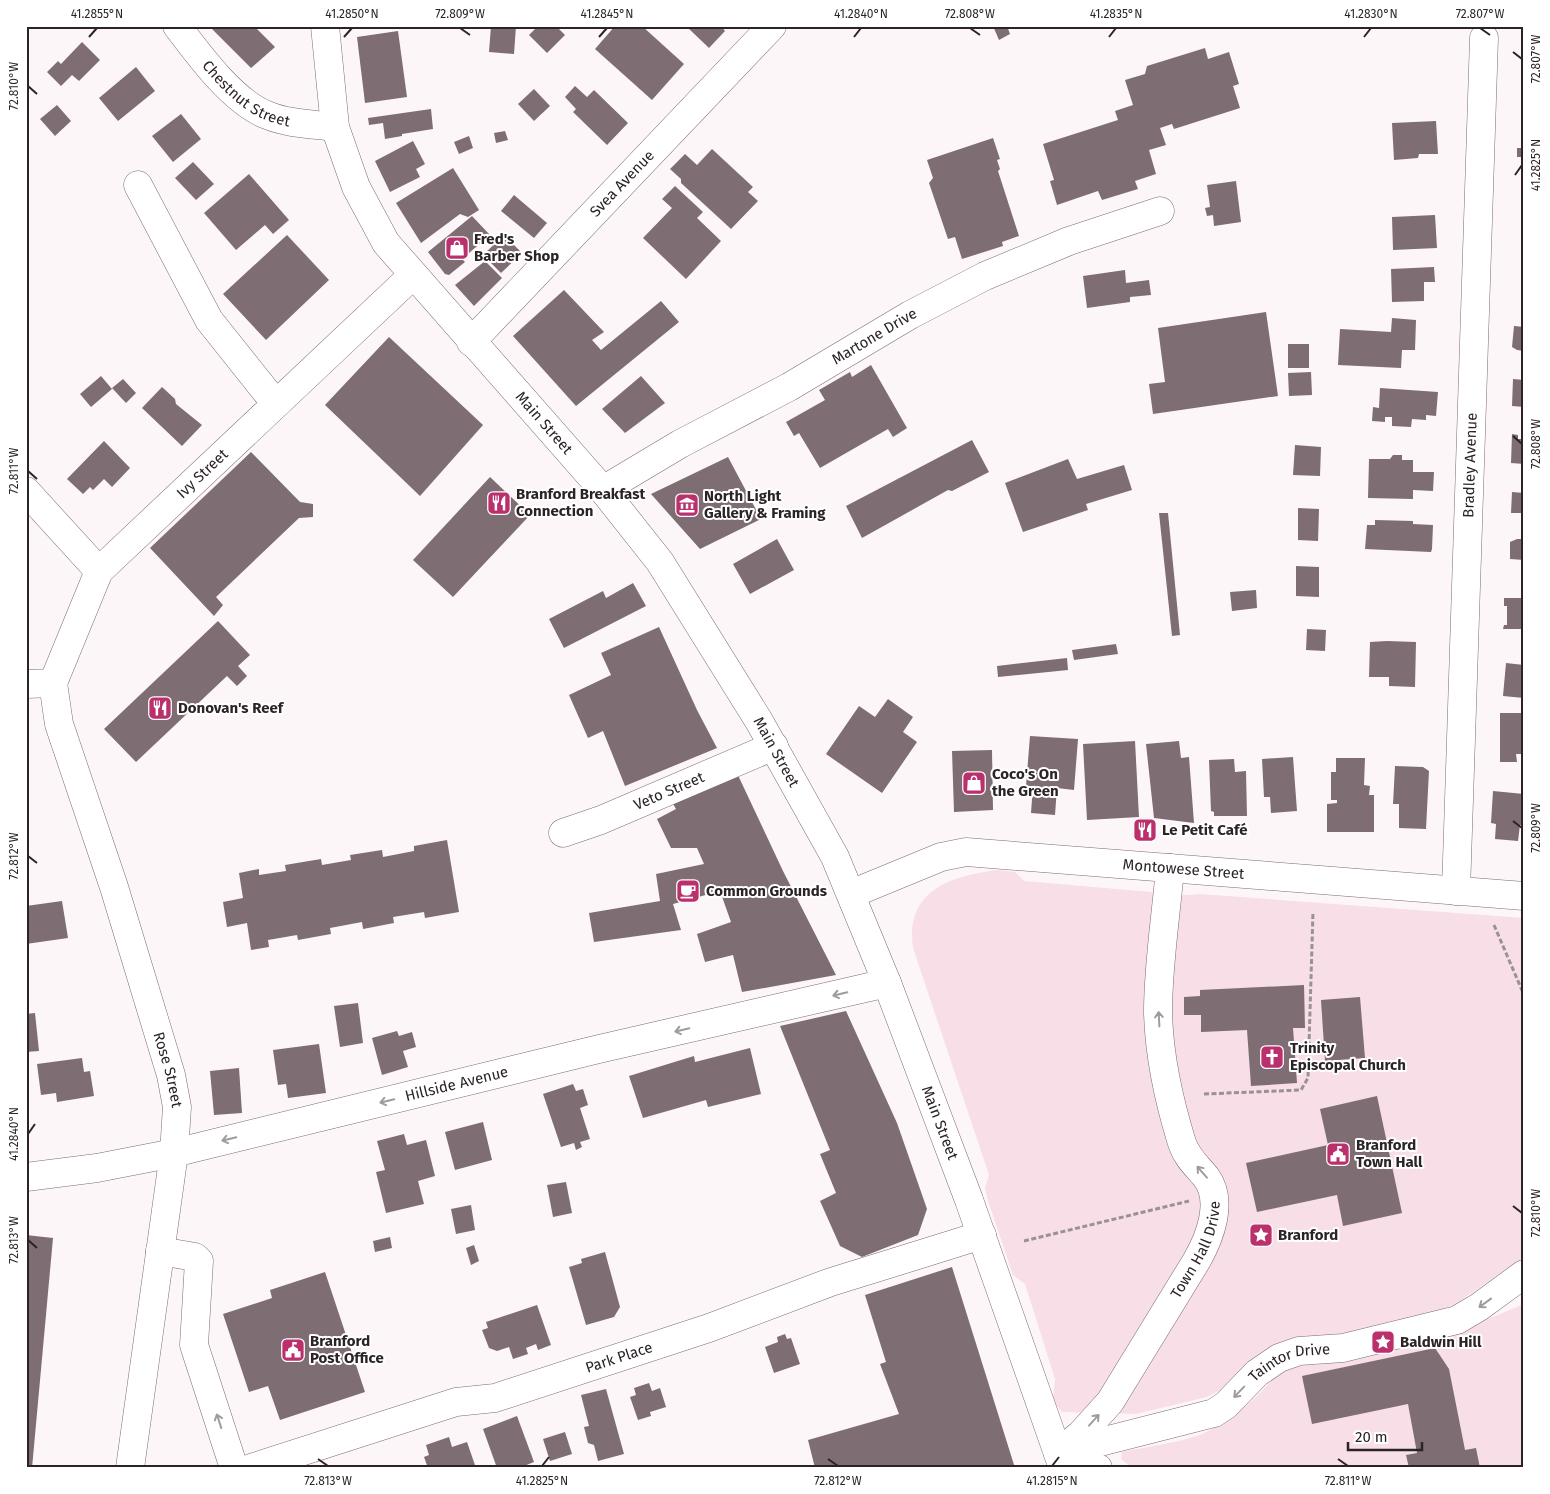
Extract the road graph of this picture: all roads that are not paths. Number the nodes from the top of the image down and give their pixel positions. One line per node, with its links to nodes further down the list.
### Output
1 (177, 26): 5 (street, Chestnut Street)
2 (325, 26): 5 (street, Main Street)
3 (772, 26): 9 (street, Svea Avenue)
4 (1484, 38): 19 (street, Bradley Avenue)
5 (335, 127): 8 (street, Main Street)
6 (138, 185): 10 (street)
7 (1160, 211): 11 (street, Martone Drive)
8 (413, 274): 9 (street, Main Street); 10 (street, Ivy Street)
9 (471, 342): 11 (street, Main Street)
10 (276, 404): 13 (street, Ivy Street)
11 (603, 490): 16 (street, Main Street)
12 (26, 491): 13 (street)
13 (99, 571): 14 (street, Ivy Street)
14 (53, 683): 15 (street); 23 (street, Rose Street)
15 (26, 684)
16 (774, 746): 17 (street, Veto Street); 20 (street, Main Street)
17 (563, 833)
18 (1170, 868): 19 (street, Montowese Street); 20 (street, Montowese Street); 28 (street, Town Hall Drive, one-way to 18)
19 (1456, 891): 21 (street, Montowese Street)
20 (851, 894): 22 (street, Main Street)
21 (1524, 896)
22 (887, 983): 23 (street, Hillside Avenue, one-way to 23); 25 (street, Main Street)
23 (174, 1153): 24 (street, Hillside Avenue); 26 (street, Rose Street)
24 (26, 1177)
25 (982, 1235): 28 (street, Main Street); 31 (street, Park Place)
26 (160, 1250): 29 (street, Rose Street); 30 (street, one-way to 26)
27 (1524, 1274): 28 (street, Taintor Drive, one-way to 28)
28 (1060, 1460): 32 (street)
29 (130, 1468)
30 (234, 1468)
31 (251, 1468)
32 (1098, 1468)

